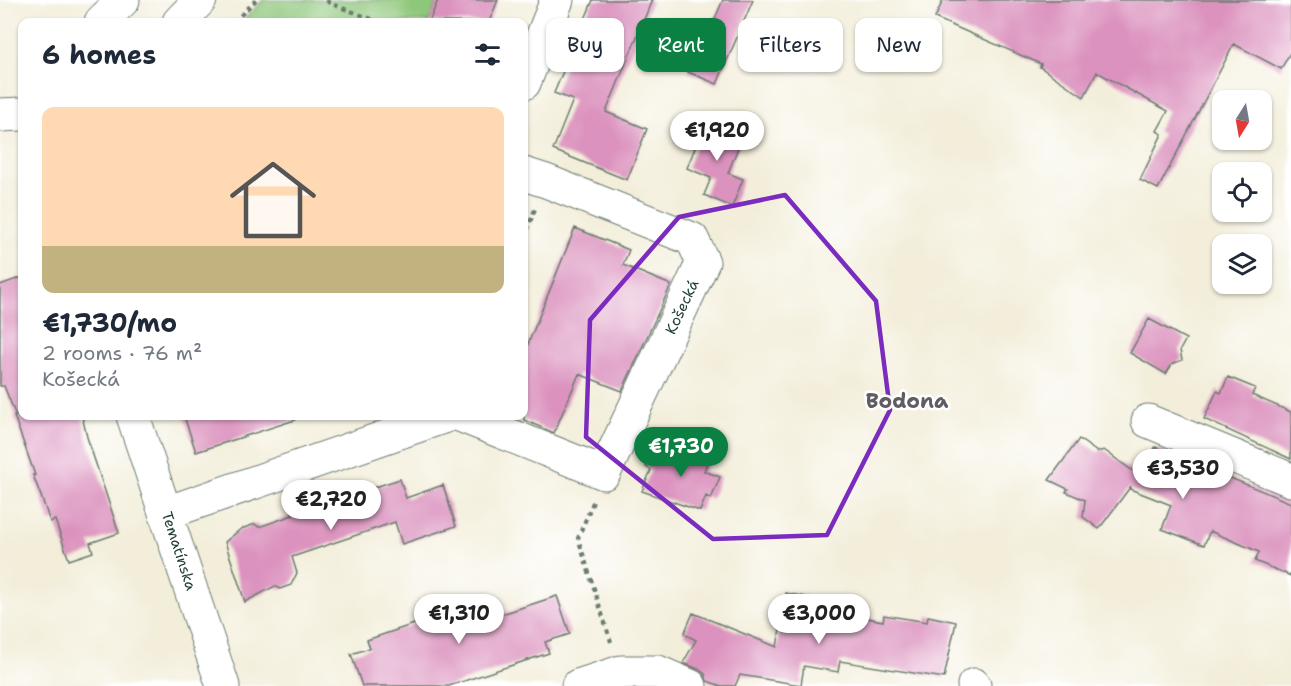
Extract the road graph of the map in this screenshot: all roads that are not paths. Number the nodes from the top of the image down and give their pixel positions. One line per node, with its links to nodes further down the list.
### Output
1 (123, 0): 4 (street)
2 (200, 0): 5 (street)
3 (557, 0): 6 (street)
4 (105, 18)
5 (183, 18)
6 (528, 73)
7 (18, 114): 8 (street)
8 (0, 115)
9 (528, 175): 12 (street, Košecká)
10 (134, 420): 15 (street, Tematínska)
11 (434, 420): 15 (street)
12 (472, 420)
13 (1148, 421): 14 (street)
14 (1291, 480)
15 (166, 513): 16 (street, Tematínska)
16 (223, 686)
17 (578, 686): 18 (street)
18 (690, 686)

